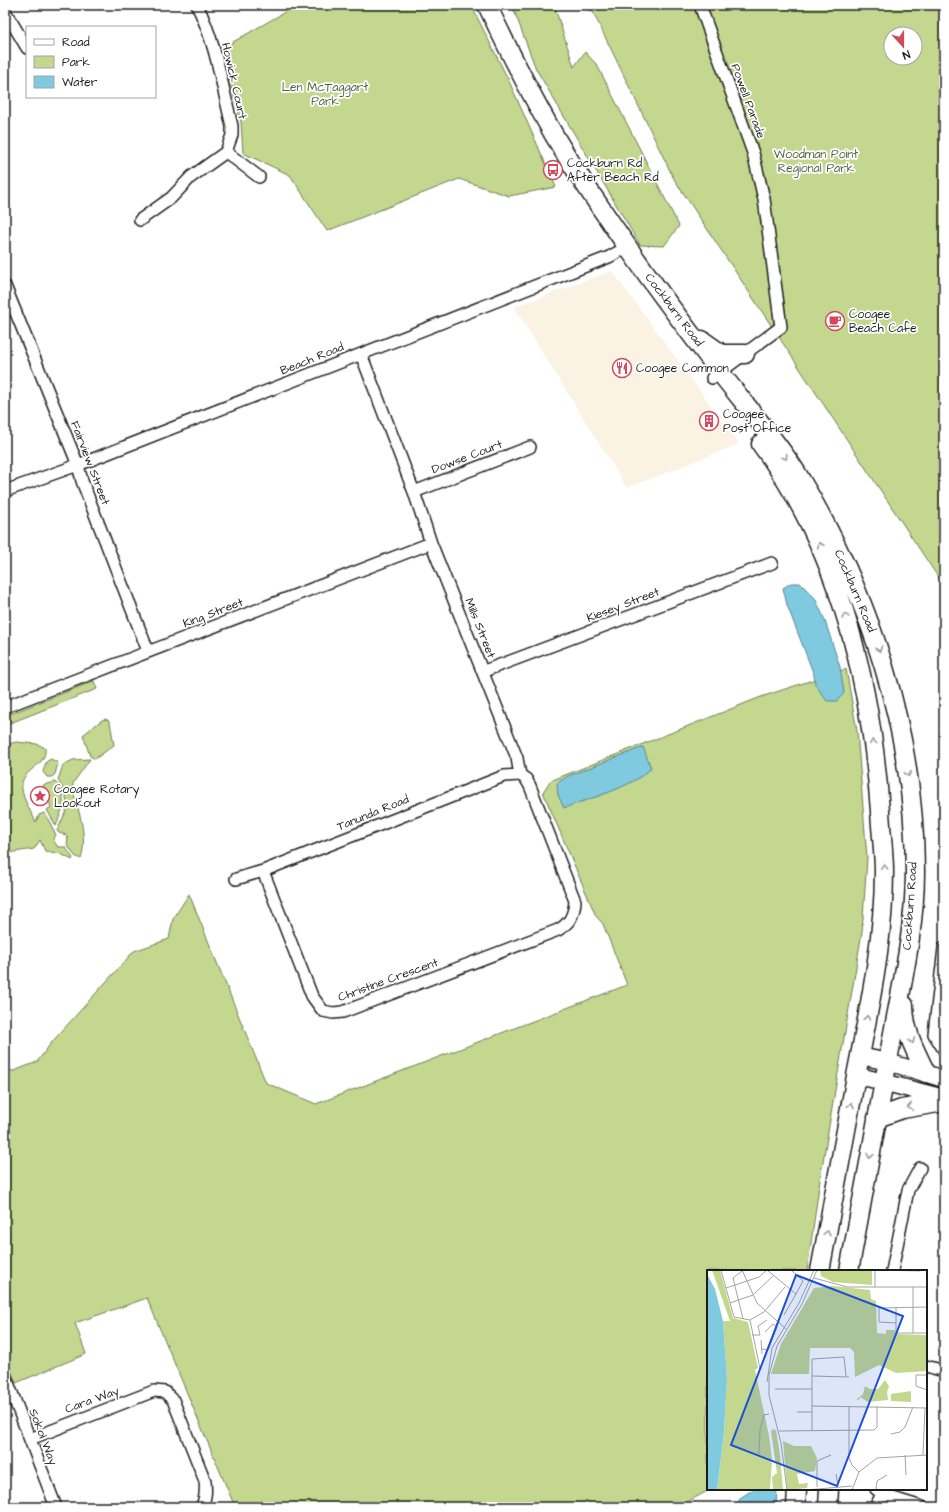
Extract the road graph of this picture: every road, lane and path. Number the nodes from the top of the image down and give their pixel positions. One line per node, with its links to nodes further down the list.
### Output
1 (197, 5): 7 (street, Howick Court)
2 (479, 5): 10 (main road, Cockburn Road)
3 (487, 5): 10 (main road, Cockburn Road)
4 (701, 8): 14 (street, Powell Parade)
5 (5, 11): 6 (street)
6 (26, 46)
7 (226, 152): 8 (street); 9 (street)
8 (259, 177)
9 (140, 220)
10 (623, 249): 12 (main road, Cockburn Road); 13 (street, Beach Road); 15 (main road, Cockburn Road)
11 (5, 286): 17 (street, Fairview Street)
12 (690, 331): 14 (main road); 15 (main road, Cockburn Road)
13 (361, 354): 17 (street, Beach Road); 19 (street, Mills Street)
14 (745, 354): 15 (street)
15 (716, 375): 30 (main road, Cockburn Road, one-way to 30); 32 (main road, Cockburn Road, one-way to 15)
16 (530, 447): 19 (street, Dowse Court)
17 (78, 465): 18 (street, Beach Road); 22 (street, Fairview Street)
18 (5, 491)
19 (414, 492): 20 (street, Mills Street)
20 (431, 543): 22 (street, King Street); 23 (street, Mills Street)
21 (772, 563): 23 (street, Kiesey Street)
22 (148, 651): 24 (street, King Street)
23 (484, 671): 25 (street, Mills Street)
24 (5, 707)
25 (520, 775): 26 (street, Tanunda Road); 28 (street, Mills Street)
26 (263, 871): 27 (street, Tanunda Road); 28 (street, Christine Crescent)
27 (236, 879)
28 (574, 910)
29 (944, 948): 31 (street)
30 (904, 976): 33 (main road, Cockburn Road); 34 (main road, one-way to 34)
31 (944, 1050)
32 (860, 1056): 33 (main road); 35 (main road, Cockburn Road)
33 (888, 1062): 34 (main road); 37 (main road, Cockburn Road)
34 (926, 1073): 36 (main road)
35 (856, 1075): 37 (main road); 42 (main road, Cockburn Road, one-way to 35)
36 (944, 1079)
37 (884, 1081): 38 (main road); 40 (main road, Cockburn Road)
38 (944, 1098)
39 (944, 1102): 40 (main road, one-way to 40)
40 (877, 1118): 43 (main road, Cockburn Road, one-way to 43)
41 (920, 1168): 44 (street)
42 (820, 1270)
43 (849, 1270)
44 (892, 1270)
45 (927, 1366): 46 (street)
46 (944, 1371)
47 (5, 1375): 48 (street, Sokol Way)
48 (30, 1439): 52 (street, Cara Way); 53 (street, Sokol Way)
49 (797, 1490): 54 (main road)
50 (829, 1490): 55 (main road)
51 (879, 1492): 56 (street); 57 (street)
52 (202, 1505)
53 (56, 1507)
54 (796, 1507)
55 (828, 1507)
56 (875, 1507)
57 (922, 1507)

